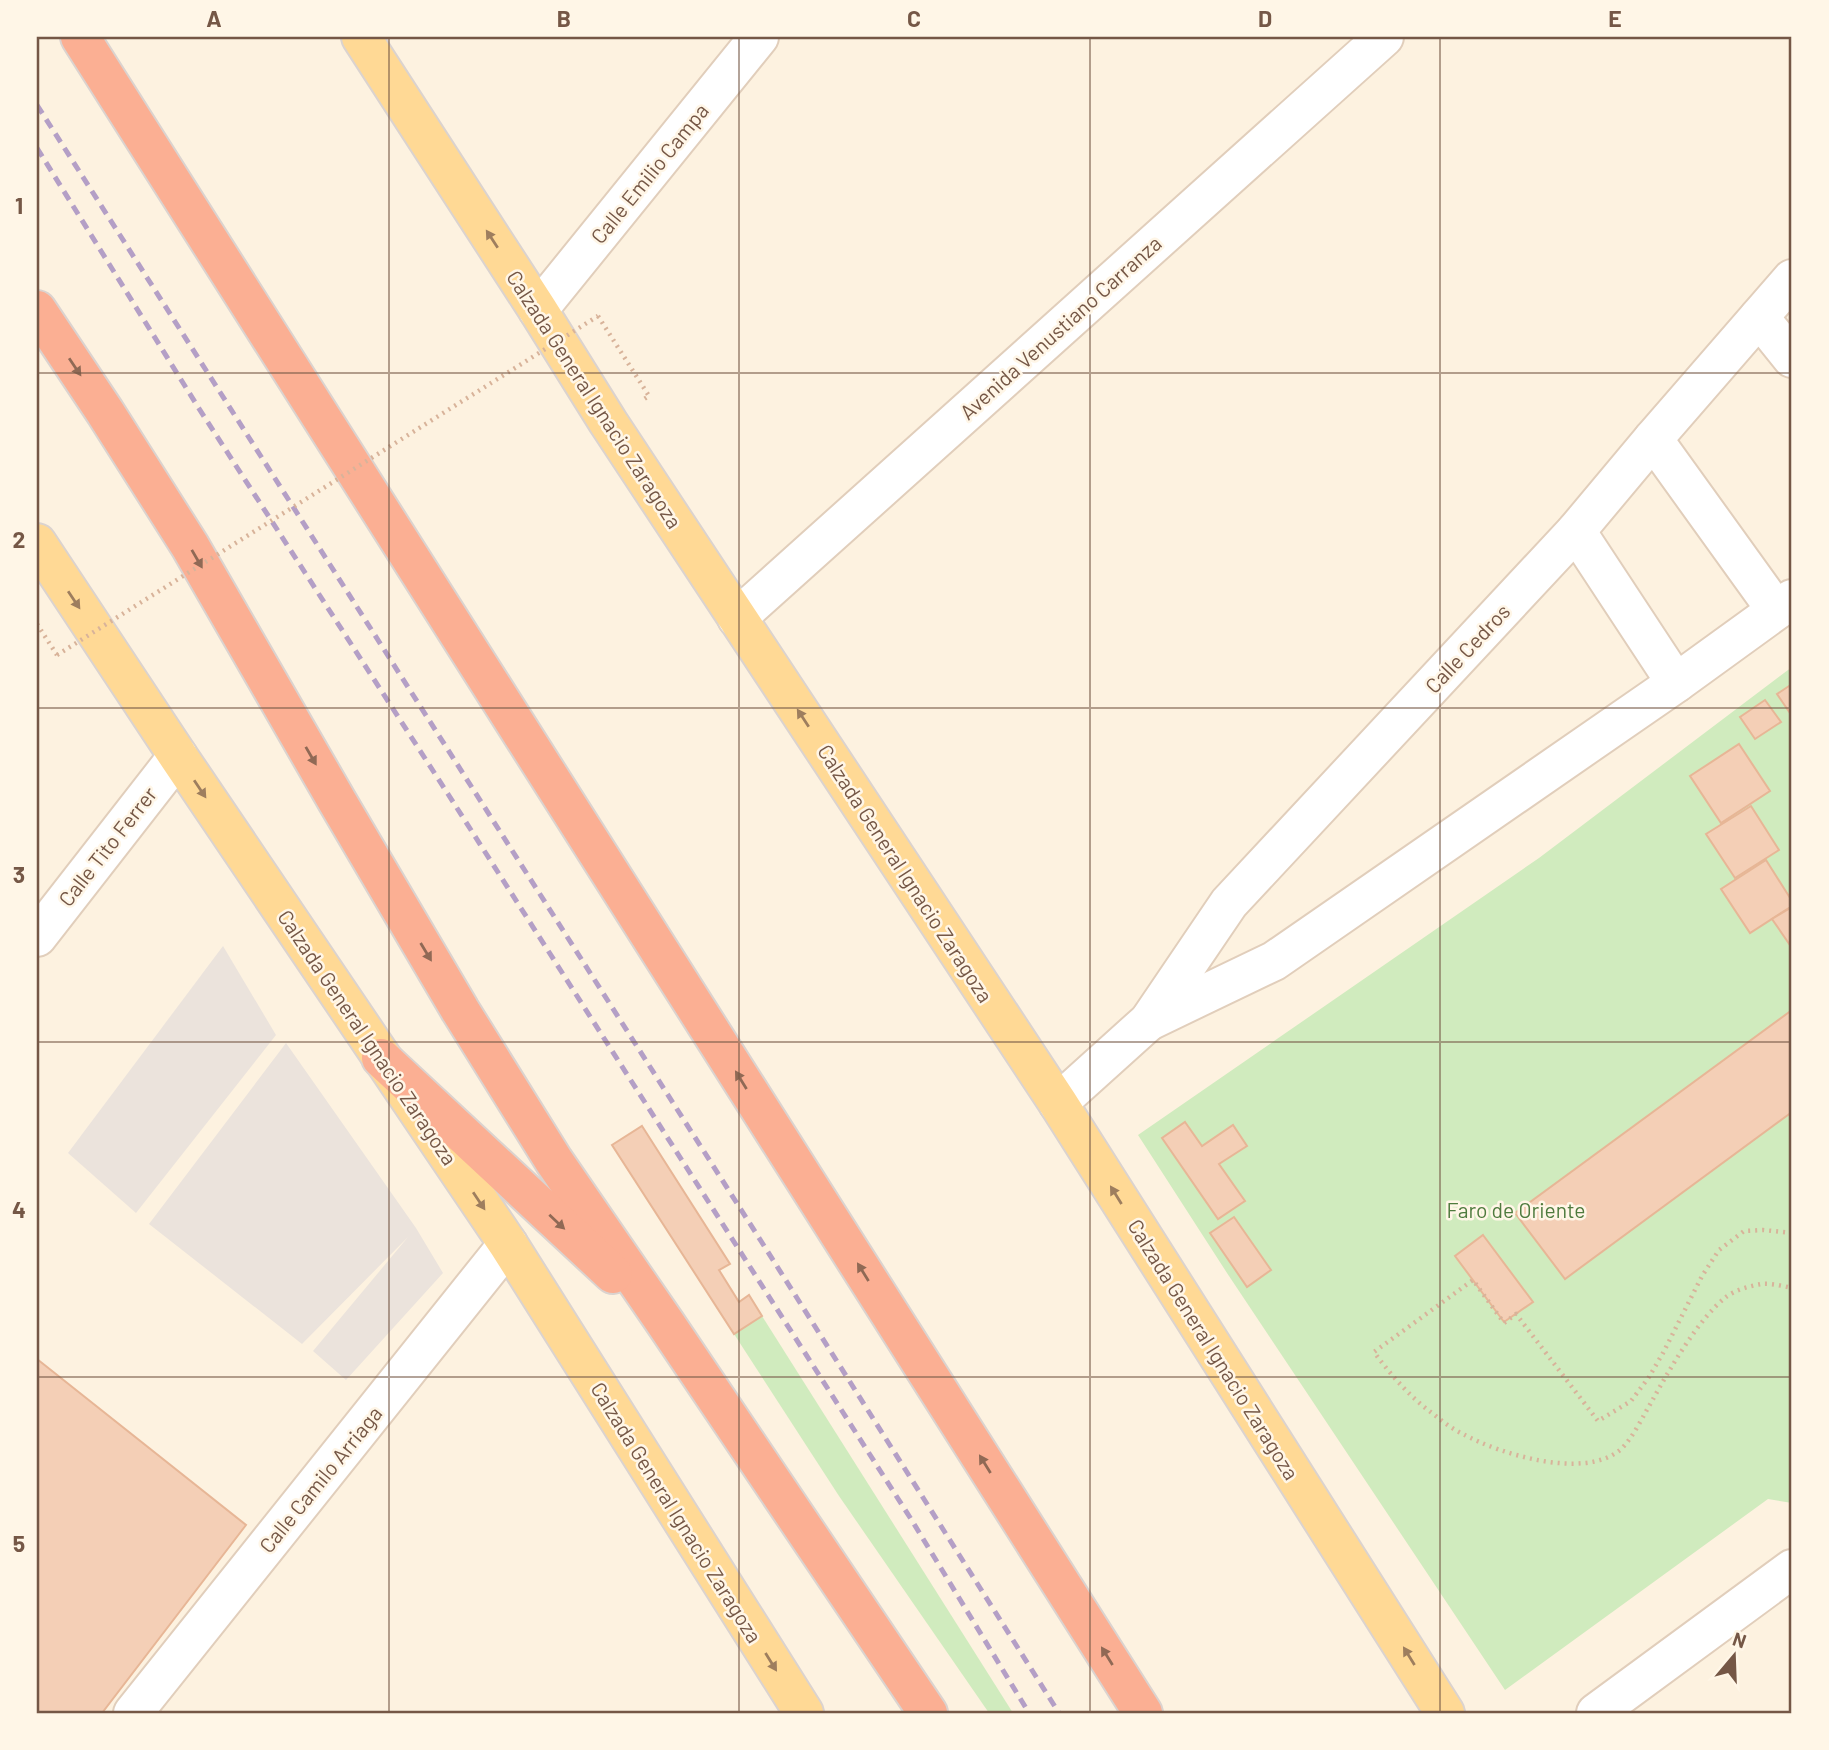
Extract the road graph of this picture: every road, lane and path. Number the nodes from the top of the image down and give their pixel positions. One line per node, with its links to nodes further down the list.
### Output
1 (80, 37): 31 (highway, one-way to 1)
2 (361, 37): 7 (main road, Calzada General Ignacio Zaragoza, one-way to 2)
3 (760, 37): 7 (street, Calle Emilio Campa)
4 (1384, 37): 15 (street, Avenida Venustiano Carranza)
5 (1792, 279): 8 (street, Calle Cedros)
6 (37, 310): 26 (highway, one-way to 26)
7 (538, 310): 15 (main road, Calzada General Ignacio Zaragoza)
8 (1759, 317): 9 (street); 11 (street, Calle Cedros)
9 (1792, 358)
10 (649, 396): 16 (path, bridge)
11 (1653, 439): 12 (street, Calle Cedros); 14 (street)
12 (1576, 531): 17 (street); 20 (street, Calle Cedros)
13 (37, 543): 18 (main road, Calzada General Ignacio Zaragoza, one-way to 18)
14 (1784, 604): 17 (street, Calle Cedros)
15 (737, 618): 22 (main road, Calzada General Ignacio Zaragoza, one-way to 15)
16 (37, 624)
17 (1676, 683): 20 (street, Calle Cedros)
18 (178, 756): 19 (street, Calle Tito Ferrer); 21 (main road, Calzada General Ignacio Zaragoza, one-way to 21)
19 (37, 937)
20 (1149, 1021): 22 (street, Calle Cedros)
21 (382, 1058): 24 (main road, Calzada General Ignacio Zaragoza, one-way to 24); 26 (highway, one-way to 26)
22 (1058, 1104): 32 (main road, Calzada General Ignacio Zaragoza, one-way to 22)
23 (1792, 1233): 25 (path)
24 (508, 1244): 28 (main road, Calzada General Ignacio Zaragoza, one-way to 28); 29 (street, Calle Camilo Arriaga)
25 (1792, 1289)
26 (666, 1324): 30 (highway)
27 (1792, 1569): 33 (street)
28 (798, 1711)
29 (133, 1713)
30 (928, 1713)
31 (1143, 1713)
32 (1445, 1713)
33 (1596, 1713)

